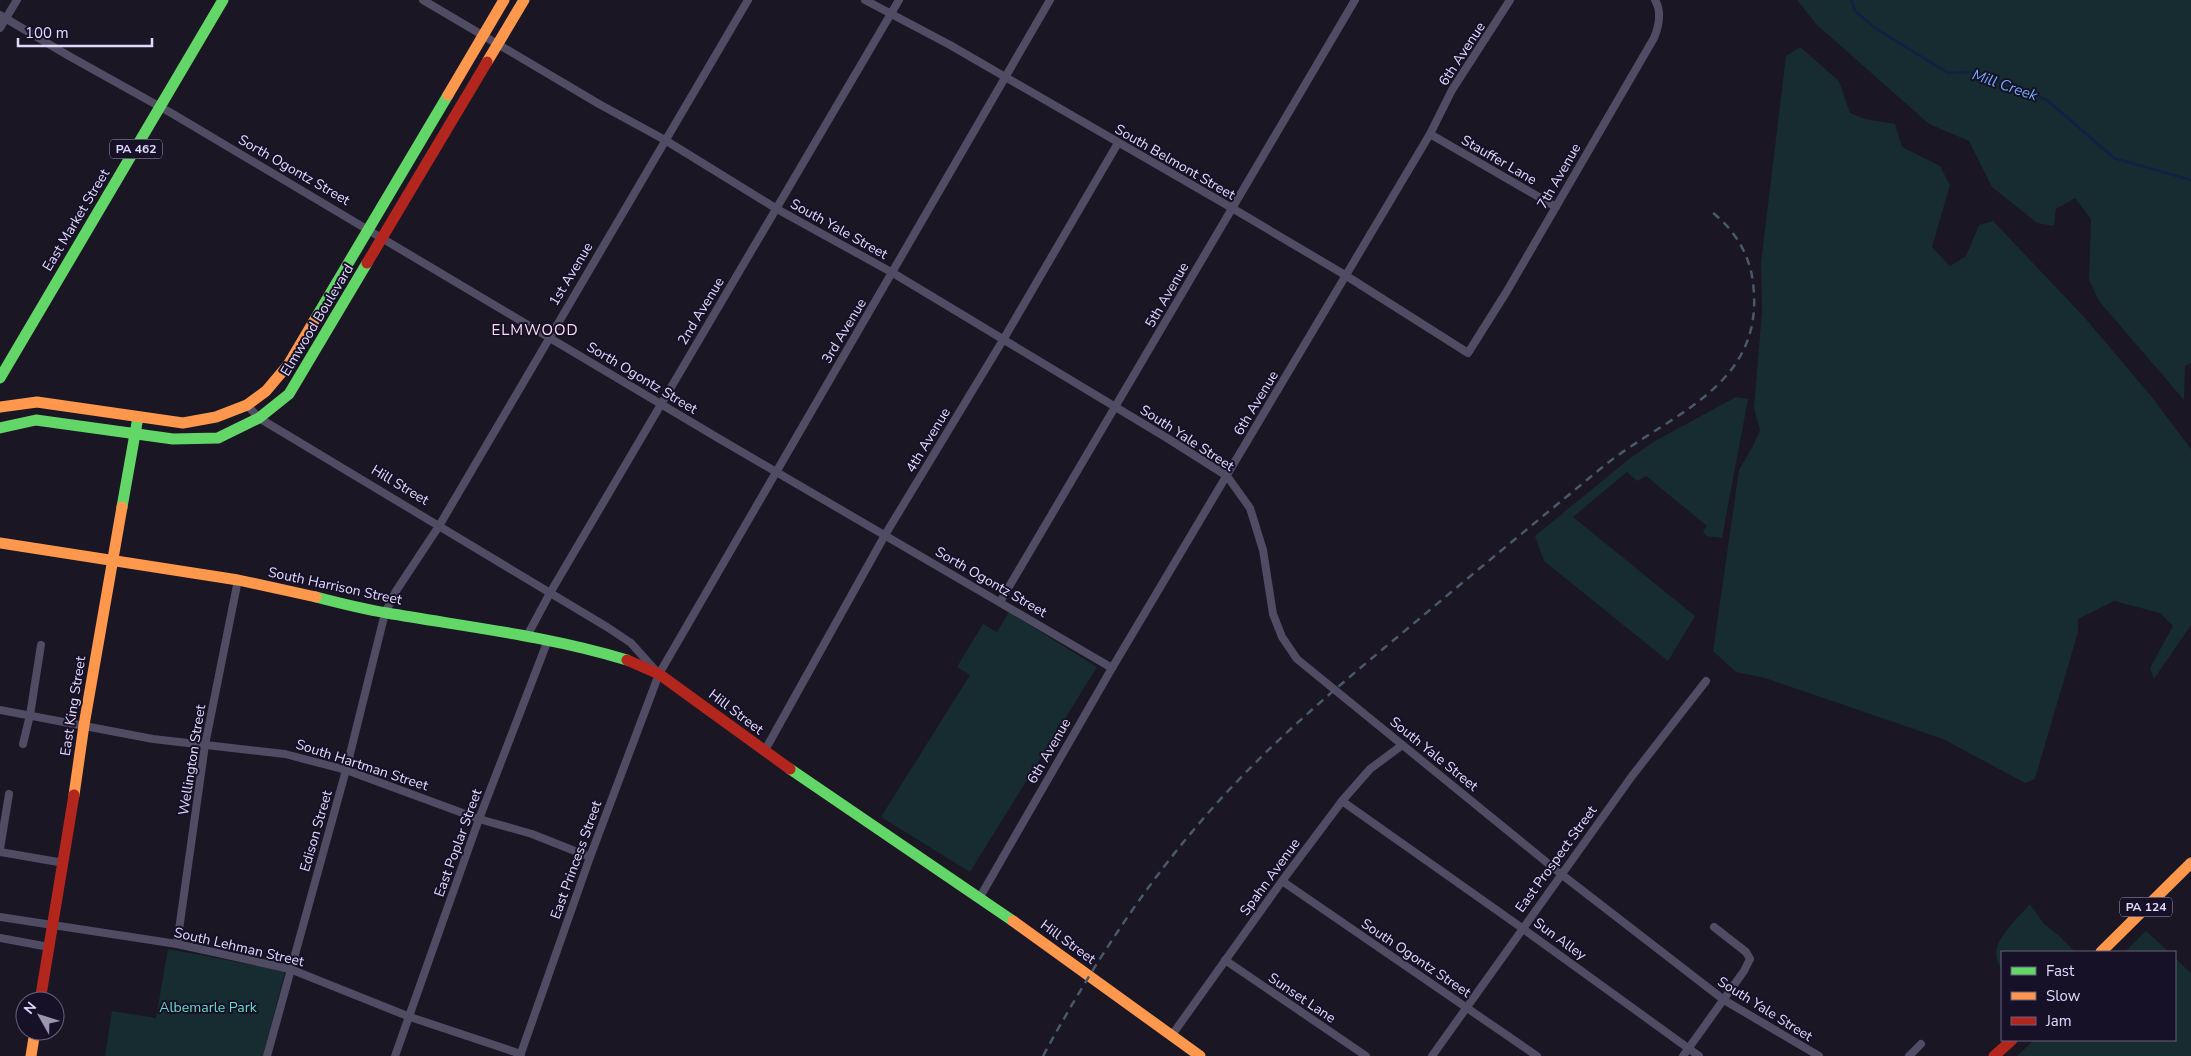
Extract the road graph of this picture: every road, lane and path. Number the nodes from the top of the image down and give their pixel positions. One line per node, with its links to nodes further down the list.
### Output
1 (17, 0): 14 (street)
2 (223, 0): 19 (street, East Market Street / PA 462)
3 (423, 0): 16 (street, South Yale Street)
4 (504, 0): 16 (street, Elmwood Boulevard)
5 (524, 0): 17 (street, Elmwood Boulevard)
6 (748, 0): 21 (street, 1st Avenue)
7 (865, 0): 13 (street, South Belmont Street)
8 (899, 0): 13 (street, 2nd Avenue)
9 (1050, 0): 18 (street, 3rd Avenue)
10 (1355, 0): 25 (street, 5th Avenue)
11 (1510, 0): 20 (street, 6th Avenue)
12 (1657, 3): 23 (street, 7th Avenue)
13 (891, 13): 18 (street, South Belmont Street); 24 (street, 2nd Avenue)
14 (3, 16): 15 (street); 19 (street, Sorth Ogontz Street)
15 (0, 28)
16 (483, 35): 17 (street, South Yale Street); 26 (street, Elmwood Boulevard)
17 (499, 43): 21 (street, South Yale Street); 27 (street, Elmwood Boulevard)
18 (1004, 77): 22 (street, South Belmont Street); 28 (street, 3rd Avenue)
19 (161, 106): 26 (street, Sorth Ogontz Street); 33 (street, East Market Street / PA 462)
20 (1430, 134): 23 (street, Stauffer Lane); 29 (street, 6th Avenue)
21 (665, 140): 24 (street, South Yale Street); 30 (street, 1st Avenue)
22 (1118, 143): 25 (street, South Belmont Street); 31 (street, 4th Avenue)
23 (1556, 207): 32 (street, 7th Avenue)
24 (777, 208): 28 (street, South Yale Street); 34 (street, 2nd Avenue)
25 (1232, 208): 29 (street, South Belmont Street); 37 (street, 5th Avenue)
26 (368, 228): 27 (street, Sorth Ogontz Street); 35 (street, Elmwood Boulevard)
27 (384, 238): 30 (street, Sorth Ogontz Street); 39 (street, Elmwood Boulevard)
28 (893, 273): 31 (street, South Yale Street); 42 (street, 3rd Avenue)
29 (1345, 275): 32 (street, South Belmont Street); 43 (street, 6th Avenue)
30 (548, 338): 34 (street, Sorth Ogontz Street); 44 (street, 1st Avenue)
31 (1003, 340): 37 (street, South Yale Street); 45 (street, 4th Avenue)
32 (1468, 353)
33 (0, 378)
34 (661, 403): 42 (street, Sorth Ogontz Street); 49 (street, 2nd Avenue)
35 (247, 405): 38 (street, Elmwood Boulevard); 39 (street, Hill Street)
36 (0, 407): 38 (street, Elmwood Boulevard)
37 (1116, 407): 43 (street, South Yale Street); 50 (street, 5th Avenue)
38 (138, 417): 41 (street, East King Street)
39 (259, 418): 41 (street, Elmwood Boulevard); 44 (street, Hill Street)
40 (0, 428): 41 (street, Elmwood Boulevard)
41 (136, 435): 47 (street, East King Street)
42 (775, 472): 45 (street, Sorth Ogontz Street); 56 (street, 3rd Avenue)
43 (1227, 476): 55 (street, 6th Avenue); 63 (street, South Yale Street)
44 (439, 526): 49 (street, Hill Street); 51 (street, 1st Avenue)
45 (885, 535): 50 (street, Sorth Ogontz Street); 64 (street, 4th Avenue)
46 (0, 543): 47 (street, South Harrison Street)
47 (112, 561): 48 (street, South Harrison Street); 60 (street, East King Street)
48 (238, 580): 51 (street, South Harrison Street); 62 (street, Wellington Street)
49 (550, 593): 52 (street, 2nd Avenue); 56 (street, Hill Street)
50 (1000, 602): 55 (street, Sorth Ogontz Street)
51 (385, 613): 52 (street, South Harrison Street); 65 (street, Edison Street)
52 (527, 636): 53 (street, South Harrison Street)
53 (548, 640): 56 (street, South Harrison Street); 68 (street, East Poplar Street)
54 (41, 646): 59 (street)
55 (1112, 668): 75 (street, 6th Avenue)
56 (659, 674): 64 (street, Hill Street); 70 (street, East Princess Street)
57 (1706, 681): 73 (street, East Prospect Street)
58 (0, 710): 59 (street, South Hartman Street)
59 (30, 715): 60 (street, South Hartman Street); 61 (street)
60 (84, 725): 62 (street, South Hartman Street); 71 (street, East King Street)
61 (23, 744)
62 (205, 745): 65 (street, South Hartman Street); 81 (street, Wellington Street)
63 (1401, 746): 67 (street, Spahn Avenue); 73 (street, South Yale Street)
64 (764, 752): 75 (street, Hill Street)
65 (346, 770): 68 (street, South Hartman Street); 85 (street, Edison Street)
66 (9, 794): 69 (street)
67 (1342, 801): 74 (street, Spahn Avenue); 79 (street, Sun Alley)
68 (479, 819): 70 (street, South Hartman Street); 89 (street, East Poplar Street)
69 (0, 851): 71 (street)
70 (590, 857): 95 (street, East Princess Street)
71 (64, 863): 77 (street, East King Street)
72 (2191, 863): 83 (street, PA 124)
73 (1561, 874): 79 (street, East Prospect Street); 87 (street, South Yale Street)
74 (1282, 881): 84 (street, Spahn Avenue); 88 (street, South Ogontz Street)
75 (980, 897): 90 (street, Hill Street)
76 (0, 917): 77 (street, South Lehman Street)
77 (53, 926): 81 (street, South Lehman Street); 82 (street, East King Street)
78 (1714, 927): 87 (street)
79 (1522, 928): 88 (street, East Prospect Street); 94 (street, Sun Alley)
80 (0, 938): 82 (street)
81 (177, 944): 85 (street, South Lehman Street)
82 (49, 947): 86 (street, East King Street)
83 (2102, 951)
84 (1225, 960): 90 (street, Spahn Avenue); 100 (street, Sunset Lane)
85 (290, 969): 89 (street, South Lehman Street); 97 (street, Edison Street)
86 (42, 991)
87 (1724, 1000): 94 (street); 105 (street, South Yale Street)
88 (1467, 1008): 101 (street, East Prospect Street); 102 (street, South Ogontz Street)
89 (410, 1016): 95 (street, South Lehman Street); 98 (street, East Poplar Street)
90 (1172, 1035): 99 (street, Hill Street)
91 (33, 1041): 96 (street)
92 (2011, 1041): 107 (street)
93 (1921, 1044): 106 (street)
94 (1688, 1048): 103 (street); 104 (street, Sun Alley)
95 (520, 1055)
96 (31, 1056)
97 (267, 1056)
98 (396, 1056)
99 (1200, 1056)
100 (1366, 1056)
101 (1432, 1056)
102 (1537, 1056)
103 (1682, 1056)
104 (1699, 1056)
105 (1819, 1056)
106 (1909, 1056)
107 (1994, 1056)

